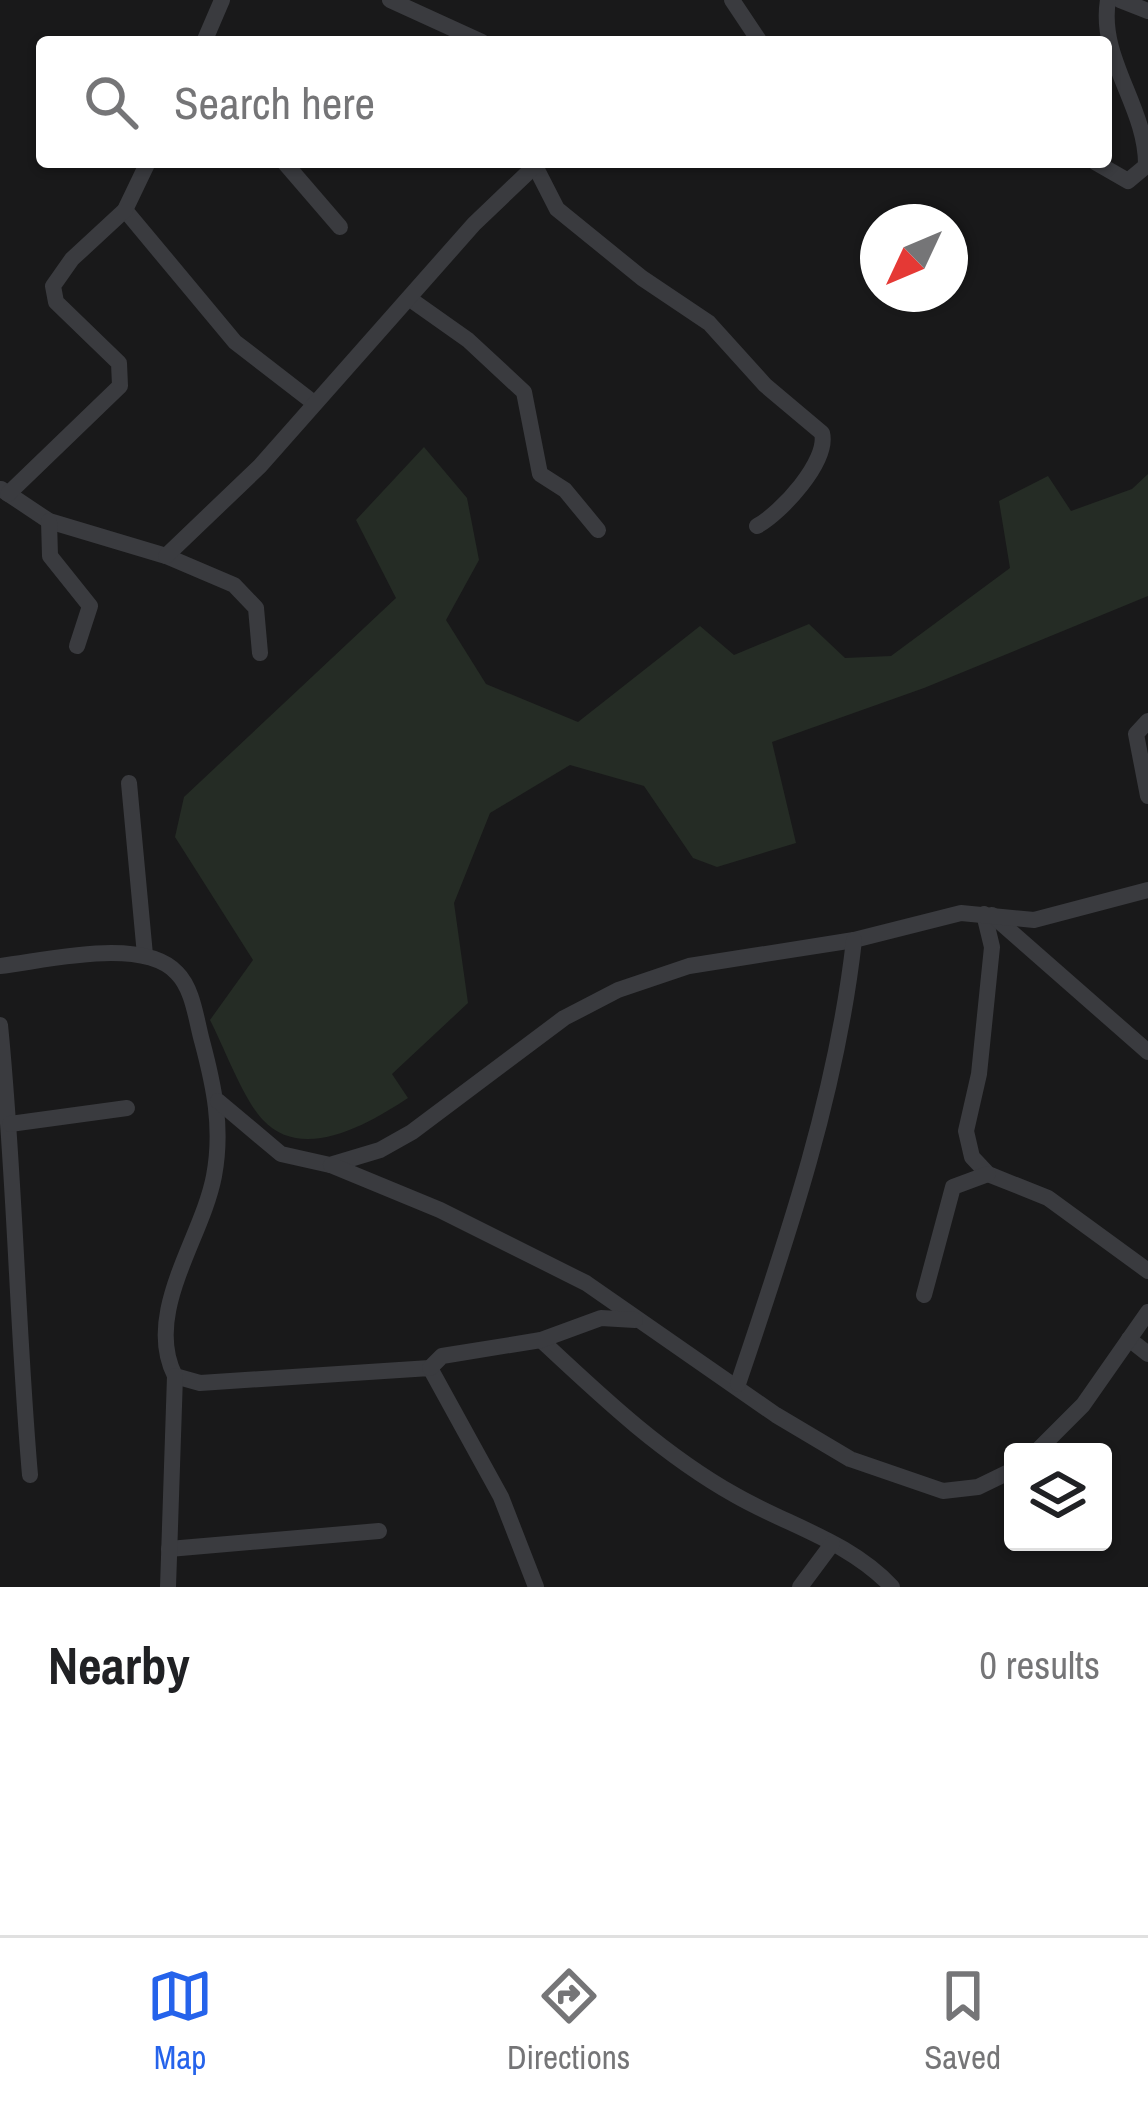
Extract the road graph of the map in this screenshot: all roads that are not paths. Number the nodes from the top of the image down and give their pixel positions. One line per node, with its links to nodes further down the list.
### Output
1 (222, 0): 7 (street)
2 (390, 0): 8 (street)
3 (732, 0): 9 (street)
4 (1108, 0): 10 (street)
5 (1120, 0): 6 (street)
6 (1148, 11)
7 (207, 36)
8 (469, 36)
9 (756, 36)
10 (1108, 36)
11 (1112, 47): 16 (street)
12 (145, 168): 17 (street)
13 (289, 168): 18 (street)
14 (533, 168): 19 (street)
15 (539, 168): 23 (street)
16 (1106, 168)
17 (125, 210): 20 (street); 21 (street)
18 (340, 227)
19 (410, 299): 20 (street); 24 (street)
20 (314, 404): 25 (street)
21 (4, 491): 22 (street)
22 (49, 521): 25 (street); 26 (street)
23 (757, 526)
24 (598, 530)
25 (166, 556): 27 (street)
26 (77, 646)
27 (260, 652)
28 (1148, 721): 30 (street)
29 (129, 783): 34 (street)
30 (1148, 796)
31 (1148, 890): 32 (street)
32 (988, 915): 33 (street); 37 (street); 42 (street)
33 (854, 940): 41 (street); 54 (street)
34 (145, 955): 35 (street); 38 (street)
35 (0, 966)
36 (0, 1025): 40 (street)
37 (1148, 1052)
38 (218, 1101): 41 (street); 53 (street)
39 (127, 1108): 40 (street)
40 (10, 1124): 57 (street)
41 (330, 1165): 44 (street)
42 (988, 1174): 43 (street); 45 (street)
43 (1148, 1270)
44 (603, 1295): 47 (street); 48 (street)
45 (924, 1295)
46 (1148, 1312): 49 (street)
47 (601, 1318): 48 (street); 50 (street)
48 (639, 1320): 54 (street)
49 (1129, 1339): 51 (street); 55 (street)
50 (541, 1340): 52 (street); 59 (street)
51 (1148, 1354)
52 (430, 1368): 53 (street); 62 (street)
53 (175, 1376): 60 (street)
54 (738, 1384): 56 (street)
55 (1045, 1443)
56 (1004, 1474)
57 (30, 1475)
58 (379, 1531): 60 (street)
59 (832, 1544): 63 (street); 64 (street)
60 (169, 1549): 61 (street)
61 (168, 1587)
62 (536, 1587)
63 (800, 1587)
64 (892, 1587)

